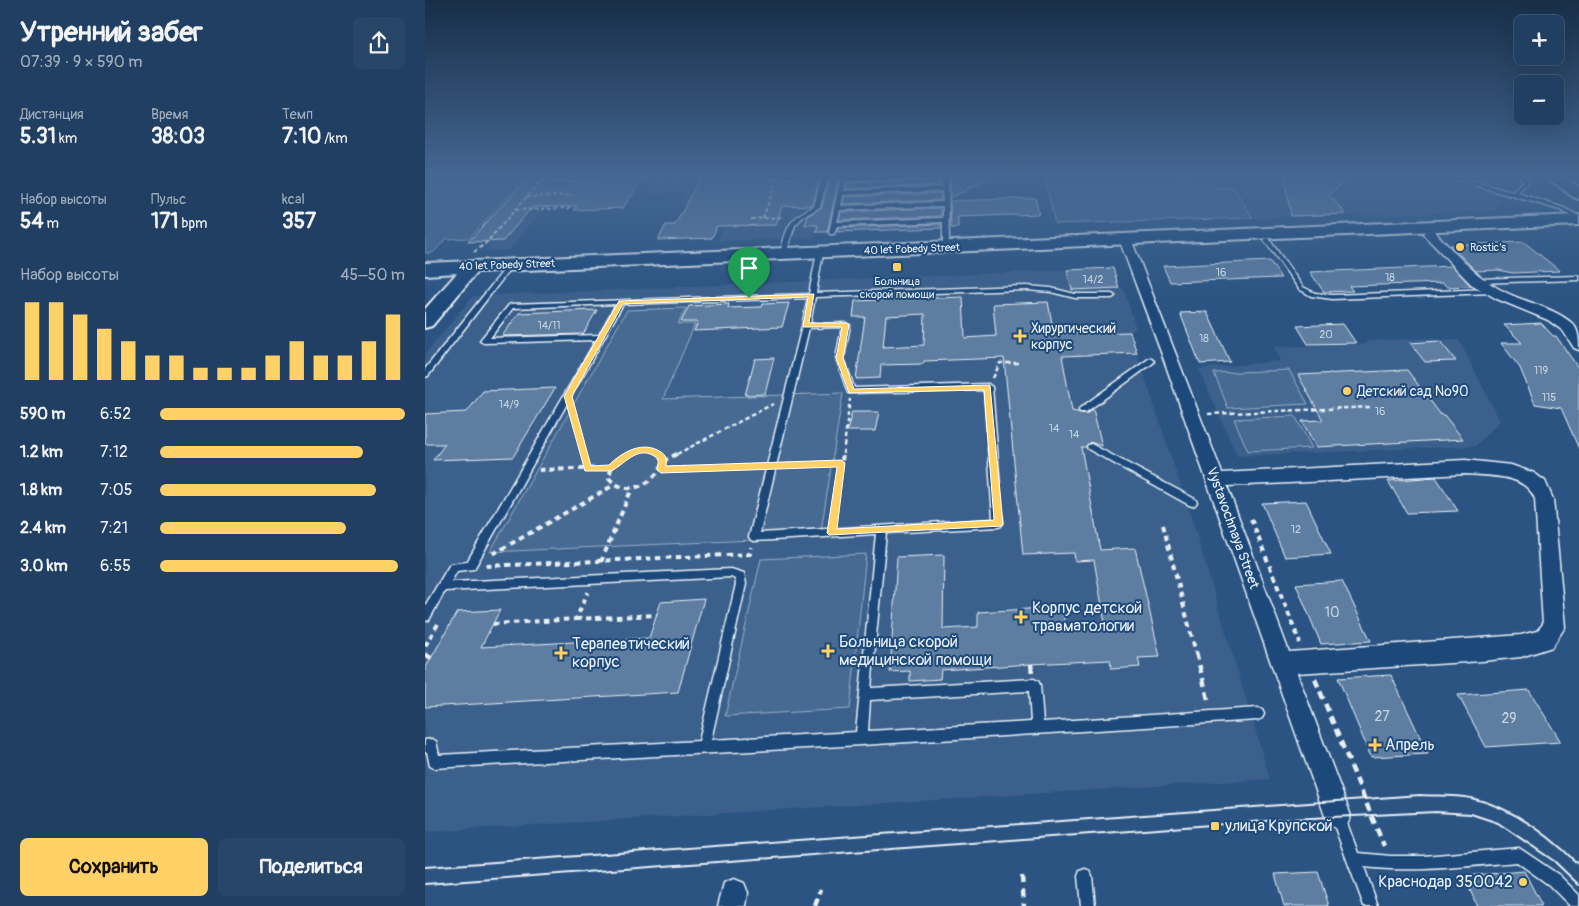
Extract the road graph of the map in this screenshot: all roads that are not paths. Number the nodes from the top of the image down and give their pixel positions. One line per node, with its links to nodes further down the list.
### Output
1 (796, 218): 11 (lane)
2 (835, 218): 5 (lane)
3 (946, 220): 5 (lane); 10 (lane)
4 (1576, 221): 6 (main road, 40 let Pobedy Street); 9 (main road, 40 let Pobedy Street)
5 (834, 224): 7 (lane)
6 (1429, 232): 8 (main road, 40 let Pobedy Street); 18 (street)
7 (832, 233)
8 (1267, 240): 9 (main road, 40 let Pobedy Street); 19 (lane)
9 (1127, 243): 10 (main road, 40 let Pobedy Street); 12 (main road, 40 let Pobedy Street); 31 (street, Vystavochnaya Street)
10 (946, 247): 12 (main road, 40 let Pobedy Street)
11 (783, 254): 12 (main road, 40 let Pobedy Street); 13 (main road, 40 let Pobedy Street)
12 (819, 255): 15 (main road, 40 let Pobedy Street); 20 (lane)
13 (470, 265): 14 (main road, 40 let Pobedy Street); 15 (main road, 40 let Pobedy Street); 16 (main road, 40 let Pobedy Street); 23 (main road)
14 (425, 269)
15 (505, 272): 28 (lane)
16 (425, 276)
17 (1579, 278): 18 (lane)
18 (1476, 281): 19 (street)
19 (1493, 291): 26 (street)
20 (811, 295): 21 (lane); 22 (lane); 24 (lane)
21 (1112, 296)
22 (621, 302): 25 (lane); 25 (lane)
23 (425, 322)
24 (806, 326): 33 (lane); 33 (lane)
25 (601, 337): 34 (lane)
26 (1579, 345)
27 (1150, 361): 29 (lane)
28 (425, 374)
29 (1083, 410)
30 (1091, 447): 32 (lane)
31 (1215, 480): 36 (street, Vystavochnaya Street); 36 (street)
32 (1193, 502)
33 (881, 530): 37 (lane)
34 (442, 587): 35 (lane); 42 (lane)
35 (425, 616)
36 (1282, 663): 43 (street, Vystavochnaya Street)
37 (865, 694): 39 (lane); 40 (lane)
38 (1258, 714): 39 (lane)
39 (1038, 728): 40 (lane)
40 (861, 739): 42 (lane)
41 (425, 746): 42 (lane)
42 (703, 748)
43 (1338, 816): 44 (lane)
44 (1354, 859): 46 (lane); 48 (lane)
45 (1085, 876): 47 (lane)
46 (1579, 905)
47 (1088, 906)
48 (1371, 906)

